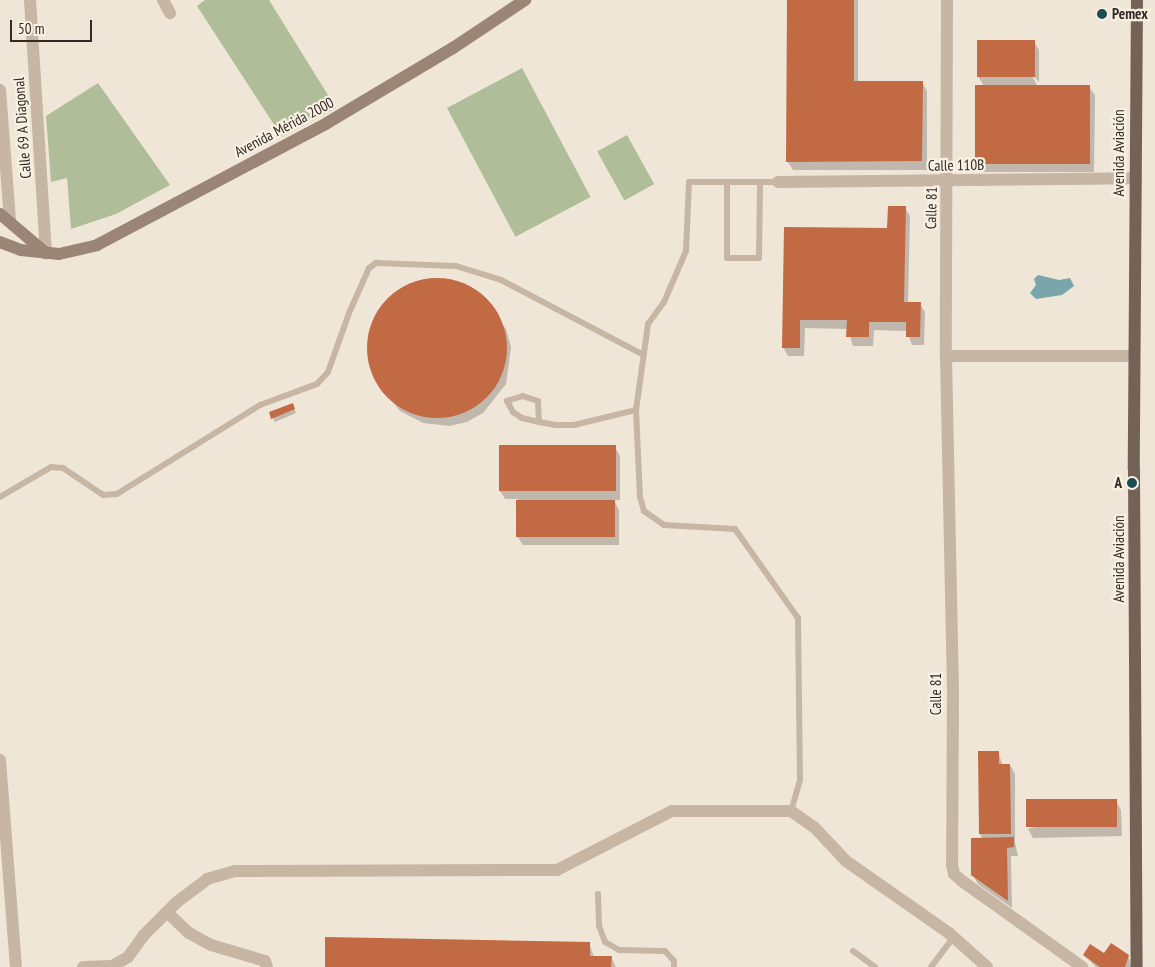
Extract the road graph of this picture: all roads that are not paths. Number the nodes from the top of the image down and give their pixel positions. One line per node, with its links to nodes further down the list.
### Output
1 (30, 0): 15 (street, Calle 69 A Diagonal)
2 (163, 0): 6 (street)
3 (525, 0): 15 (main road, Avenida Mérida 2000)
4 (947, 0): 12 (street, Calle 81)
5 (1137, 0): 8 (main road, Avenida Aviación)
6 (170, 14)
7 (0, 90): 13 (street, Calle 69 A Diagonal)
8 (1136, 178): 12 (street, Calle 110B); 18 (main road, Avenida Aviación)
9 (727, 182): 10 (lane); 10 (lane); 16 (lane)
10 (760, 182): 11 (lane)
11 (778, 182): 12 (street, Calle 110B)
12 (948, 182): 17 (street, Calle 81)
13 (5, 218): 15 (main road)
14 (0, 242): 15 (main road, Avenida Mérida 2000)
15 (46, 253)
16 (644, 356): 19 (lane); 21 (lane)
17 (946, 356): 18 (street); 35 (street, Calle 81)
18 (1134, 356): 36 (main road, Avenida Aviación)
19 (636, 410): 20 (lane); 23 (lane)
20 (539, 422): 20 (lane)
21 (0, 497)
22 (0, 760): 28 (street)
23 (791, 811): 25 (street); 26 (street)
24 (598, 894): 31 (lane)
25 (167, 912): 29 (street); 30 (street)
26 (954, 936): 33 (lane); 34 (street)
27 (853, 950): 32 (lane)
28 (16, 967)
29 (84, 967)
30 (267, 967)
31 (674, 967)
32 (876, 967)
33 (931, 967)
34 (987, 967)
35 (1082, 967)
36 (1137, 967)

